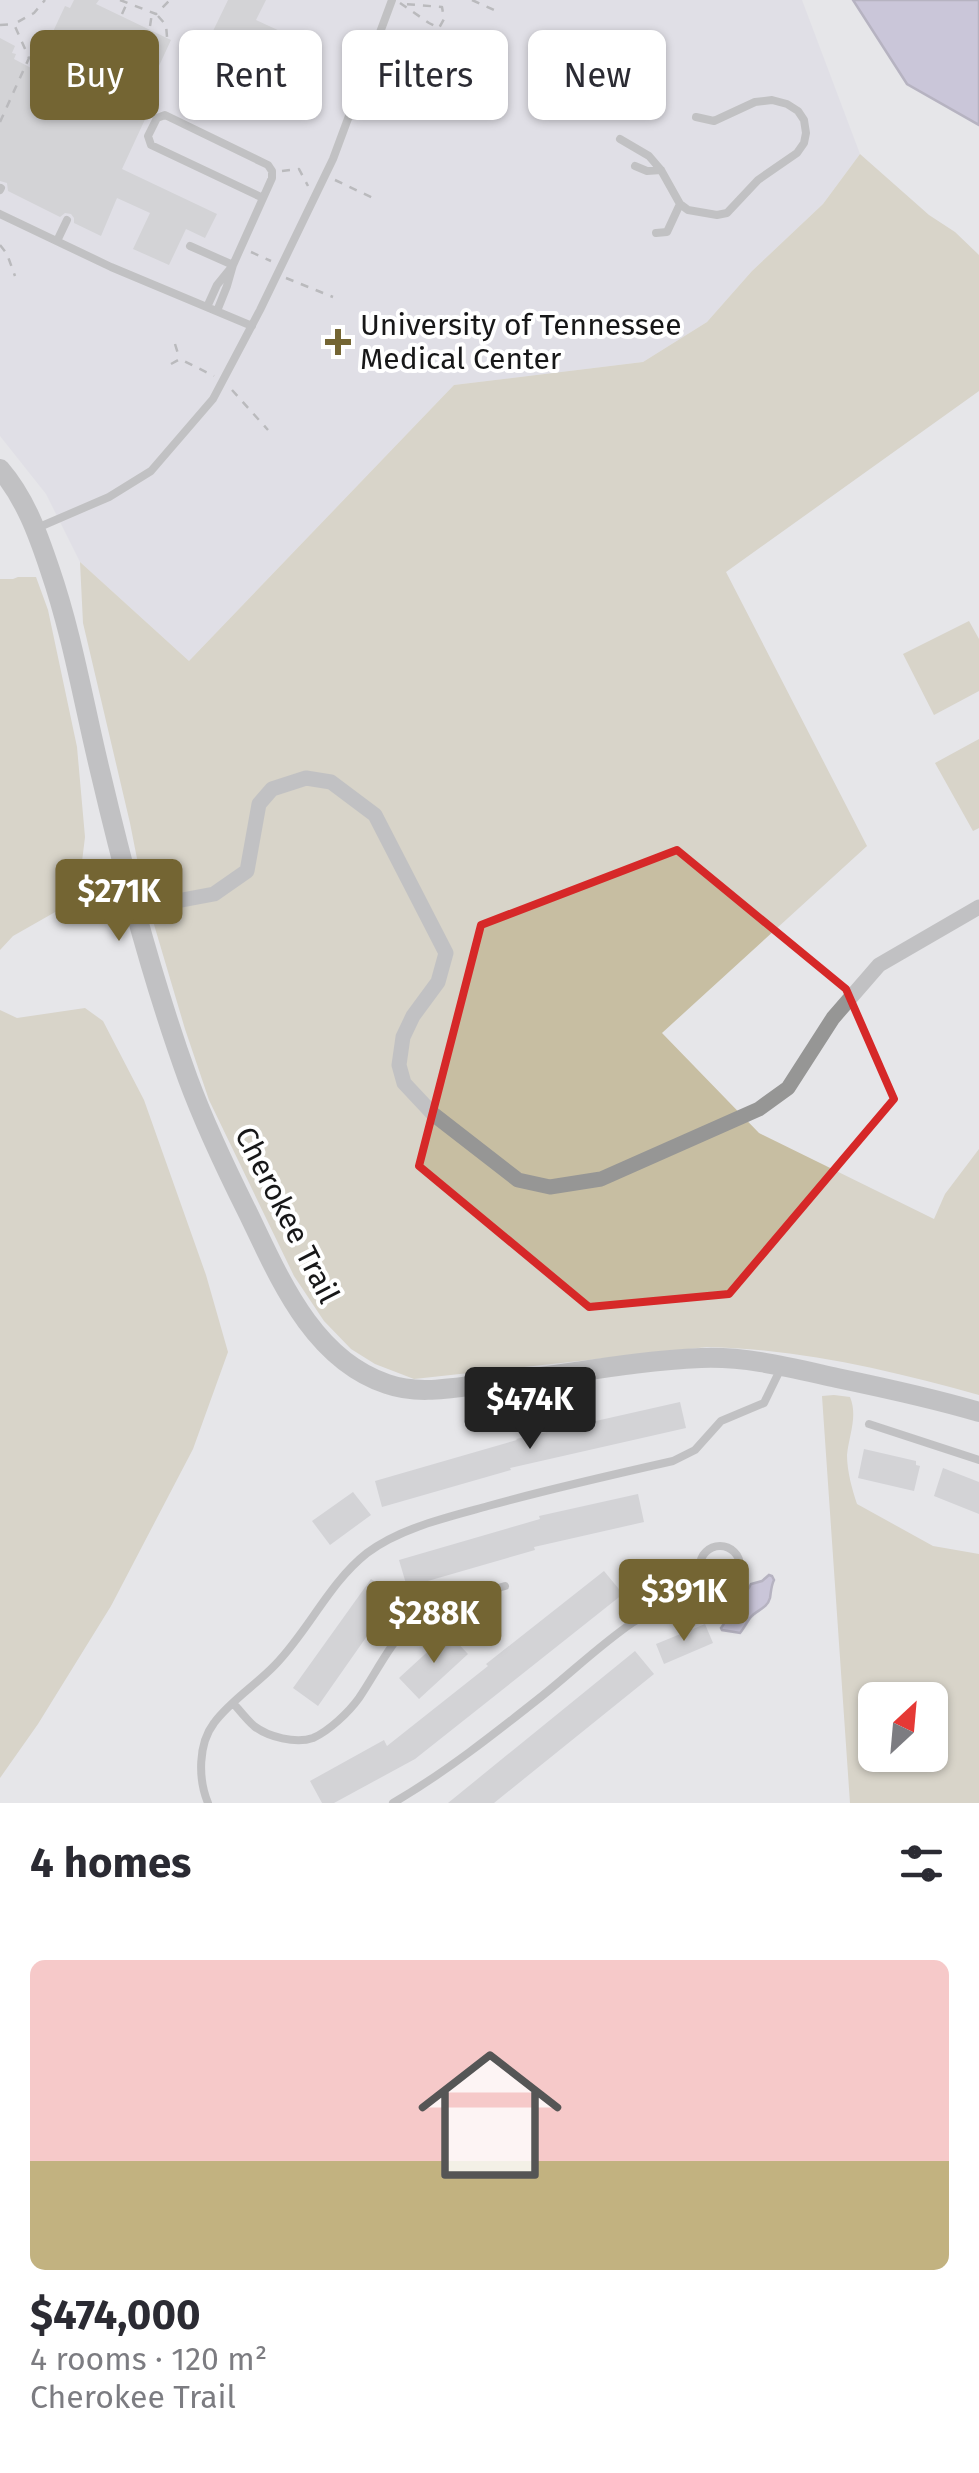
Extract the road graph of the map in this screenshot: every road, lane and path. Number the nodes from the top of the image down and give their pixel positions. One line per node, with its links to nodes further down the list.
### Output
1 (45, 0): 10 (path)
2 (120, 0): 6 (path)
3 (170, 0): 8 (path)
4 (392, 0): 37 (lane)
5 (472, 0): 7 (path)
6 (127, 3): 8 (path); 9 (path)
7 (494, 10)
8 (154, 13): 12 (path); 15 (path)
9 (122, 14)
10 (14, 24): 11 (path); 17 (path)
11 (0, 25)
12 (150, 26)
13 (439, 28): 13 (path); 14 (path)
14 (446, 30)
15 (168, 37)
16 (696, 117): 26 (lane)
17 (0, 122)
18 (620, 139): 22 (lane)
19 (635, 166): 22 (lane)
20 (299, 168): 21 (path)
21 (292, 170)
22 (661, 170): 26 (lane)
23 (334, 179): 25 (path)
24 (263, 198): 24 (lane); 33 (lane)
25 (375, 199)
26 (680, 204): 29 (lane)
27 (0, 214): 30 (lane)
28 (67, 220): 30 (lane)
29 (656, 234)
30 (57, 241): 35 (lane)
31 (0, 244): 34 (path)
32 (190, 246): 33 (lane)
33 (233, 265): 35 (lane); 36 (lane)
34 (14, 276)
35 (207, 307): 36 (lane)
36 (216, 311): 37 (lane)
37 (252, 326): 41 (lane)
38 (175, 344): 39 (path)
39 (180, 359)
40 (0, 468): 41 (street, Cherokee Trail)
41 (36, 528): 43 (street, Cherokee Trail)
42 (979, 907): 43 (street)
43 (134, 909): 44 (street, Cherokee Trail)
44 (782, 1366): 45 (street, Cherokee Trail); 50 (lane)
45 (979, 1412)
46 (869, 1424): 47 (lane)
47 (979, 1460)
48 (505, 1586): 50 (lane)
49 (715, 1586): 49 (lane); 52 (lane)
50 (234, 1704): 51 (lane)
51 (208, 1803)
52 (393, 1803)

